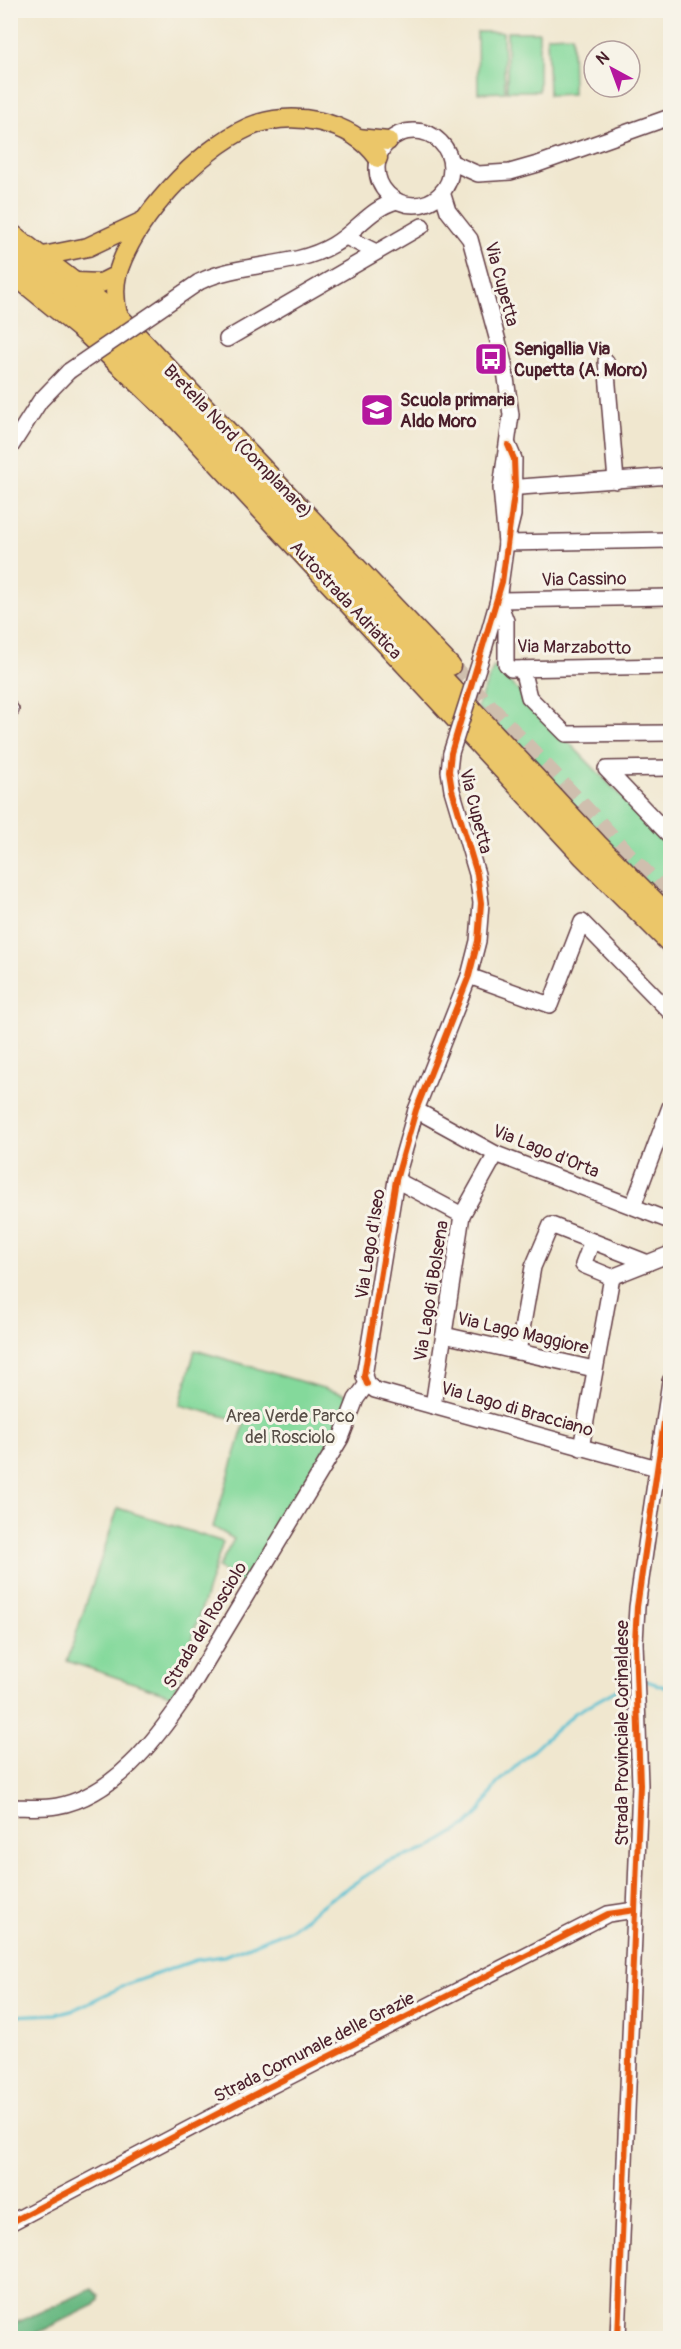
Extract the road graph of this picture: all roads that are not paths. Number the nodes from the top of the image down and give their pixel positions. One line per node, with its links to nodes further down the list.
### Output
1 (670, 117): 6 (street)
2 (358, 138): 3 (main road); 4 (main road); 14 (main road)
3 (388, 141): 4 (street); 5 (street)
4 (378, 158): 8 (street)
5 (451, 162): 6 (street); 7 (street)
6 (470, 173): 7 (street)
7 (450, 178): 9 (street)
8 (383, 188): 10 (street); 13 (street)
9 (442, 192): 11 (street); 12 (street, Via Cupetta)
10 (398, 201): 11 (street); 13 (street)
11 (429, 202): 12 (street, Via Cupetta)
12 (448, 211): 31 (street, Via Cupetta)
13 (370, 214): 17 (street)
14 (143, 221): 18 (main road); 23 (main road)
15 (422, 226): 20 (street)
16 (10, 232): 21 (main road, Bretella Nord (Complanare))
17 (346, 237): 20 (street); 28 (street, bridge)
18 (88, 247): 21 (main road); 24 (main road)
19 (10, 249): 42 (highway, Autostrada Adriatica)
20 (376, 252): 26 (street)
21 (43, 256): 24 (main road, Bretella Nord (Complanare))
22 (10, 270): 43 (highway, Autostrada Adriatica)
23 (117, 275): 24 (main road); 25 (main road)
24 (77, 282): 25 (main road, Bretella Nord (Complanare))
25 (117, 315): 36 (main road, Bretella Nord (Complanare))
26 (227, 339)
27 (606, 361): 30 (street)
28 (10, 448)
29 (670, 476): 30 (street)
30 (616, 481): 31 (street)
31 (508, 488): 33 (street, Via Cupetta)
32 (670, 540): 33 (street)
33 (506, 543): 35 (street, Via Cupetta)
34 (670, 597): 35 (street, Via Cassino)
35 (498, 600): 38 (street, Via Marzabotto); 44 (street, Via Cupetta, bridge)
36 (451, 666)
37 (670, 666): 38 (street, Via Marzabotto)
38 (522, 669): 39 (street)
39 (670, 733)
40 (670, 768): 41 (street)
41 (670, 837)
42 (670, 918)
43 (670, 942)
44 (469, 976): 45 (street); 47 (street, Via Cupetta)
45 (670, 1012)
46 (670, 1107): 50 (street)
47 (416, 1110): 48 (street, Via Lago d'Orta); 49 (street, Via Lago d'Iseo)
48 (496, 1155): 50 (street, Via Lago d'Orta); 51 (street, Via Lago di Bolsena)
49 (396, 1180): 51 (street); 61 (street, Via Lago d'Iseo)
50 (633, 1206): 52 (street, Via Lago d'Orta)
51 (462, 1215): 57 (street, Via Lago di Bolsena)
52 (670, 1221)
53 (591, 1241): 55 (street); 56 (street); 58 (street)
54 (670, 1254): 55 (street)
55 (648, 1263): 56 (street)
56 (612, 1277): 59 (street)
57 (444, 1335): 58 (street, Via Lago Maggiore); 62 (street, Via Lago di Bolsena)
58 (518, 1352): 59 (street, Via Lago Maggiore)
59 (594, 1369): 63 (street)
60 (670, 1381): 64 (street, Strada Provinciale Corinaldese)
61 (367, 1384): 62 (street, Via Lago di Bracciano); 65 (street, Strada del Rosciolo)
62 (433, 1406): 63 (street, Via Lago di Bracciano)
63 (581, 1448): 64 (street, Via Lago di Bracciano)
64 (657, 1468): 66 (street, Strada Provinciale Corinaldese)
65 (10, 1807)
66 (635, 1910): 67 (street, Strada Comunale delle Grazie); 68 (street, Strada Provinciale Corinaldese)
67 (10, 2223)
68 (618, 2338)

